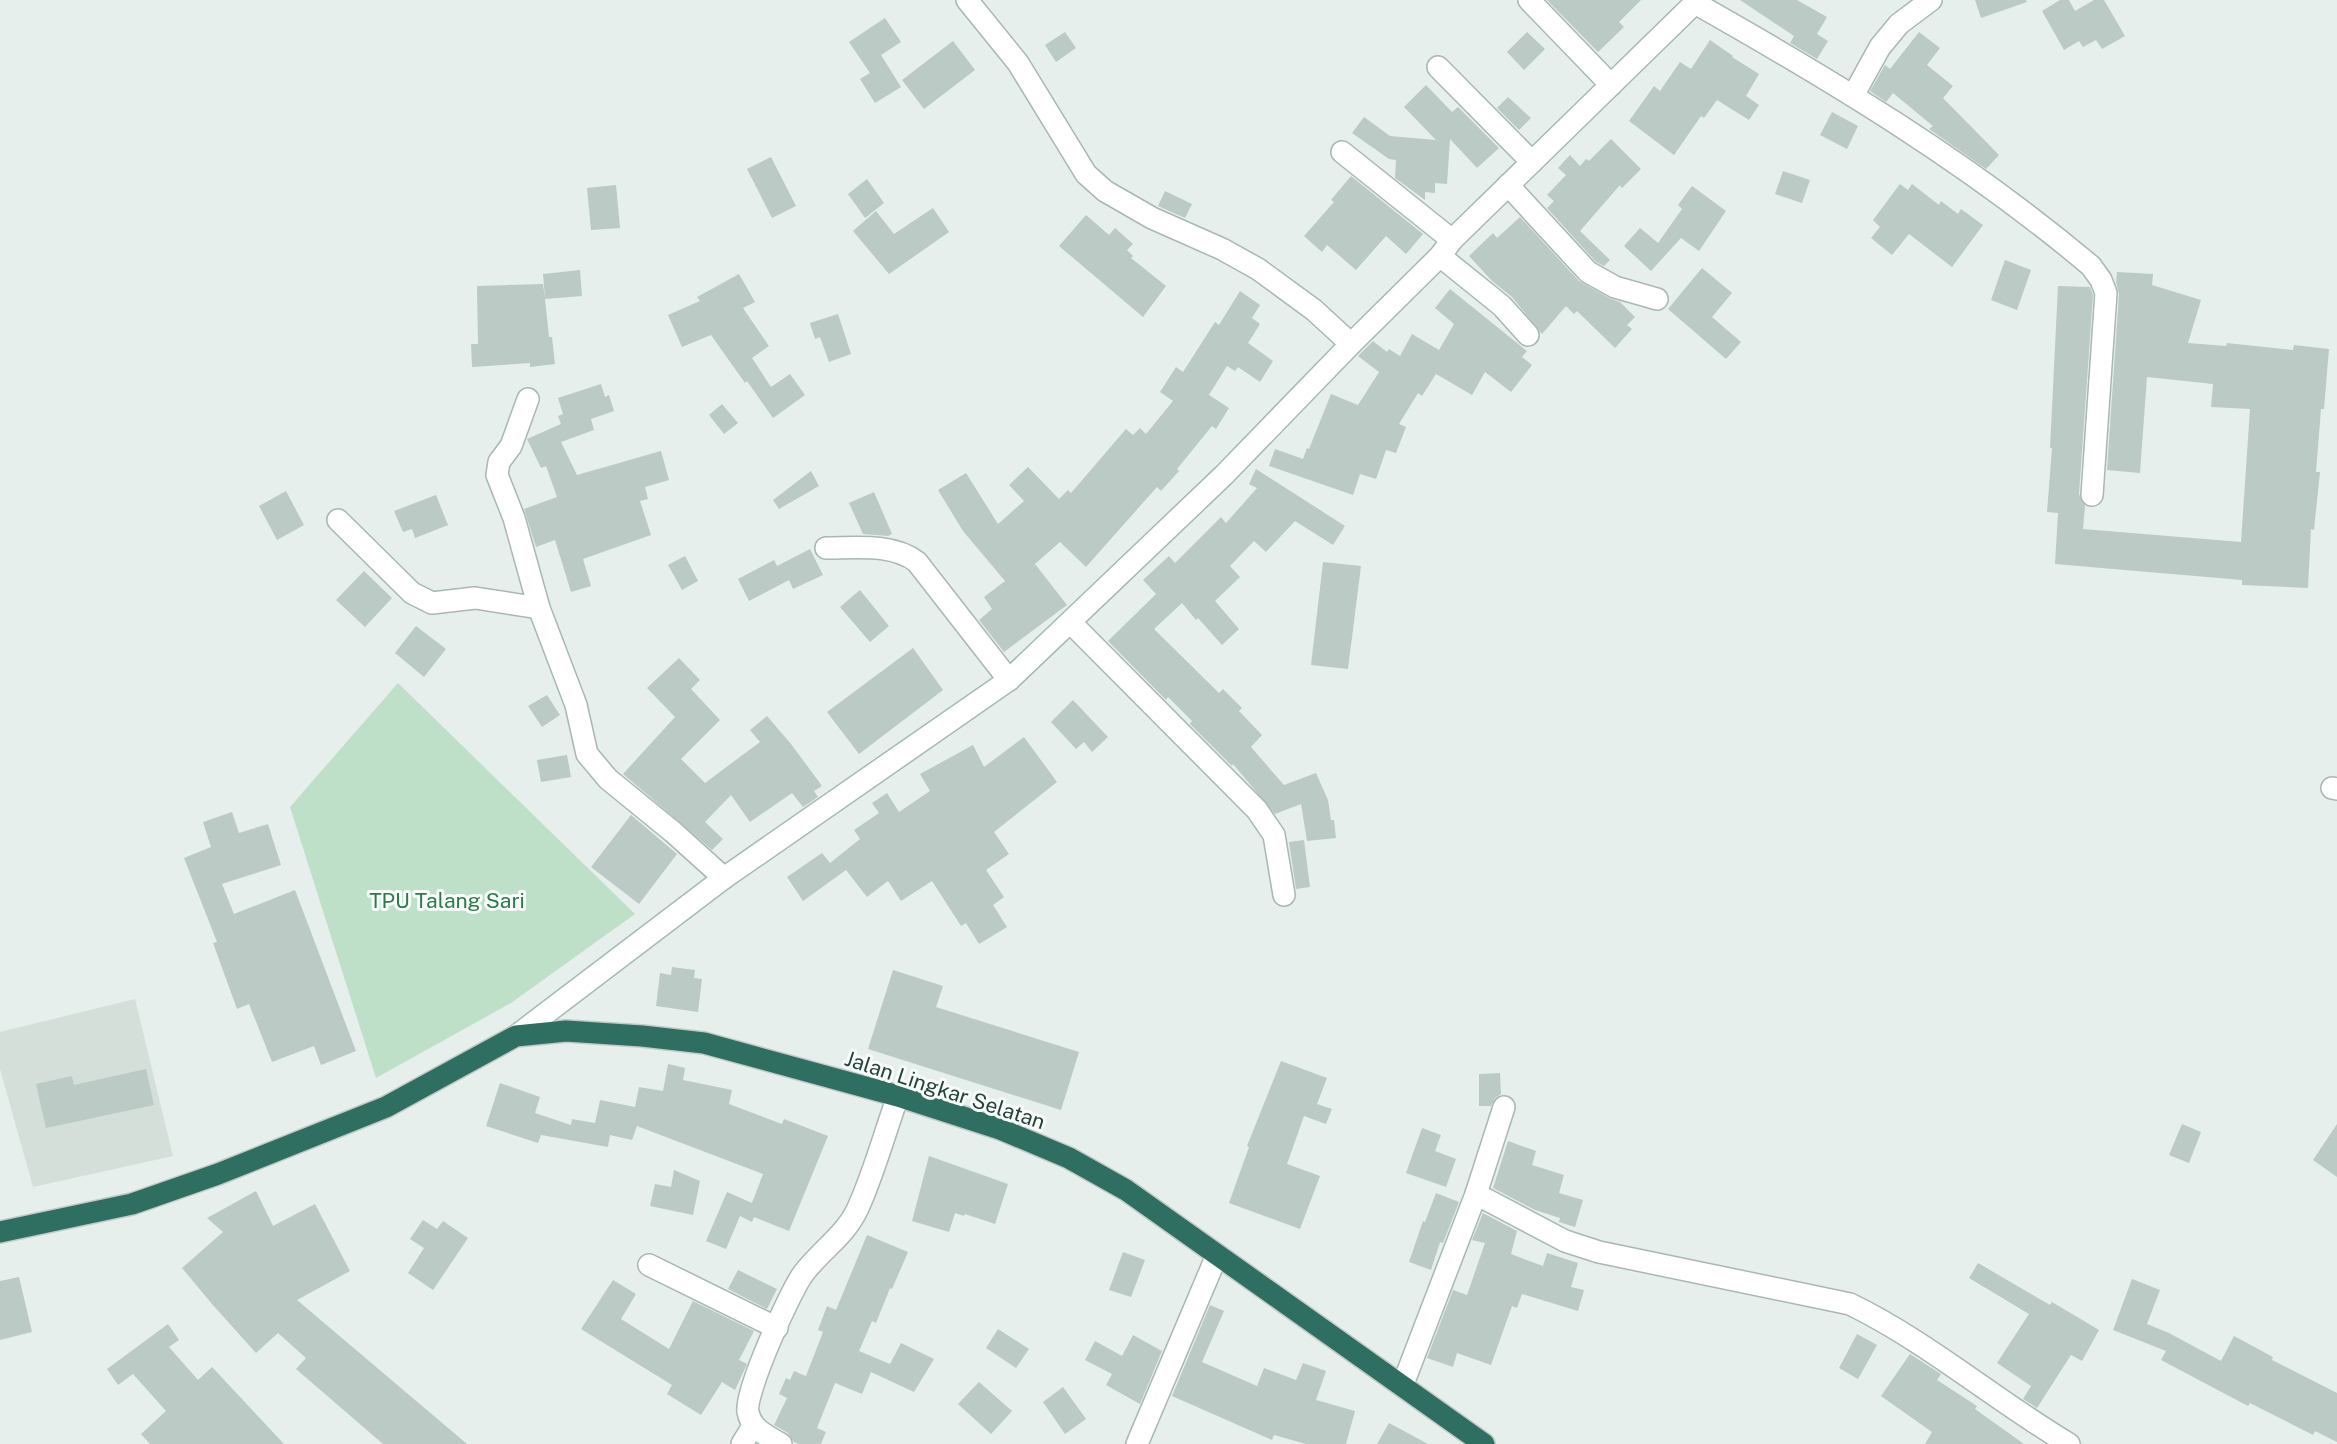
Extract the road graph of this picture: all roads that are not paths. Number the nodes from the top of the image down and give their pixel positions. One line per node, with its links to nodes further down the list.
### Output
1 (967, 0): 14 (street)
2 (1529, 0): 6 (street)
3 (1931, 0): 7 (street)
4 (1696, 1): 6 (street); 7 (street)
5 (1438, 67): 9 (street)
6 (1611, 85): 9 (street)
7 (1853, 94): 16 (street)
8 (1342, 152): 11 (street)
9 (1532, 162): 10 (street)
10 (1508, 185): 11 (street); 12 (street)
11 (1446, 248): 13 (street); 14 (street)
12 (1657, 299)
13 (1528, 335)
14 (1351, 344): 20 (street)
15 (528, 399): 19 (street)
16 (2092, 495)
17 (338, 520): 19 (street)
18 (826, 548): 21 (street)
19 (539, 608): 22 (street)
20 (1071, 623): 21 (street); 23 (street)
21 (1009, 680): 22 (street)
22 (724, 878): 24 (street)
23 (1284, 895)
24 (516, 1037): 25 (highway, Jalan Lingkar Selatan); 28 (highway)
25 (898, 1096): 29 (highway, Jalan Lingkar Selatan); 31 (street)
26 (1504, 1107): 27 (street)
27 (1476, 1194): 32 (street); 37 (street)
28 (0, 1231)
29 (1217, 1255): 32 (highway, Jalan Lingkar Selatan); 35 (street)
30 (649, 1265): 31 (street)
31 (776, 1328): 33 (street)
32 (1403, 1384): 36 (highway, Jalan Lingkar Selatan)
33 (748, 1435): 34 (street)
34 (781, 1444)
35 (1137, 1444)
36 (1484, 1444)
37 (2069, 1444)

